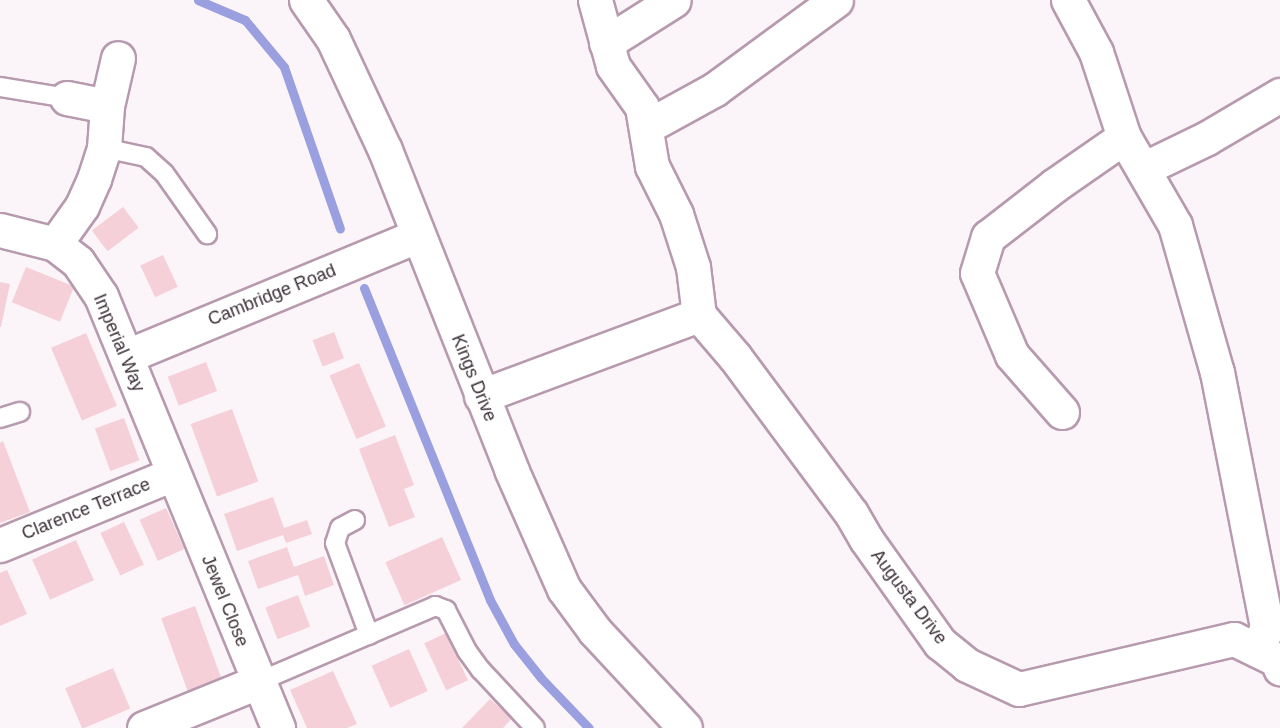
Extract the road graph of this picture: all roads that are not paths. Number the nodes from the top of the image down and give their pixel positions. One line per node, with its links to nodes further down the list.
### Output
1 (306, 0): 18 (street, Kings Drive)
2 (595, 0): 6 (street)
3 (674, 0): 6 (street)
4 (836, 0): 12 (street)
5 (1068, 0): 13 (street)
6 (606, 44): 12 (street)
7 (118, 58): 11 (street)
8 (0, 87): 10 (lane)
9 (1280, 95): 15 (street)
10 (67, 98): 11 (street)
11 (107, 106): 14 (street)
12 (645, 127): 20 (street)
13 (1125, 137): 15 (street); 24 (street)
14 (104, 148): 17 (lane); 19 (street)
15 (1143, 169): 30 (street)
16 (0, 230): 19 (street, Imperial Way)
17 (207, 234)
18 (417, 236): 21 (street, Cambridge Road); 22 (street, Kings Drive)
19 (55, 244): 21 (street, Imperial Way)
20 (699, 315): 22 (street); 30 (street, Augusta Drive)
21 (127, 356): 26 (street, Imperial Way)
22 (481, 396): 35 (street, Kings Drive)
23 (20, 412): 25 (lane)
24 (1062, 412)
25 (0, 418)
26 (173, 474): 28 (street, Clarence Terrace); 31 (street, Jewel Close)
27 (355, 520): 29 (lane)
28 (0, 545)
29 (369, 635): 31 (lane); 34 (lane)
30 (1268, 659)
31 (258, 682): 32 (street); 33 (street, Jewel Close)
32 (144, 728)
33 (278, 728)
34 (535, 728)
35 (685, 728)

